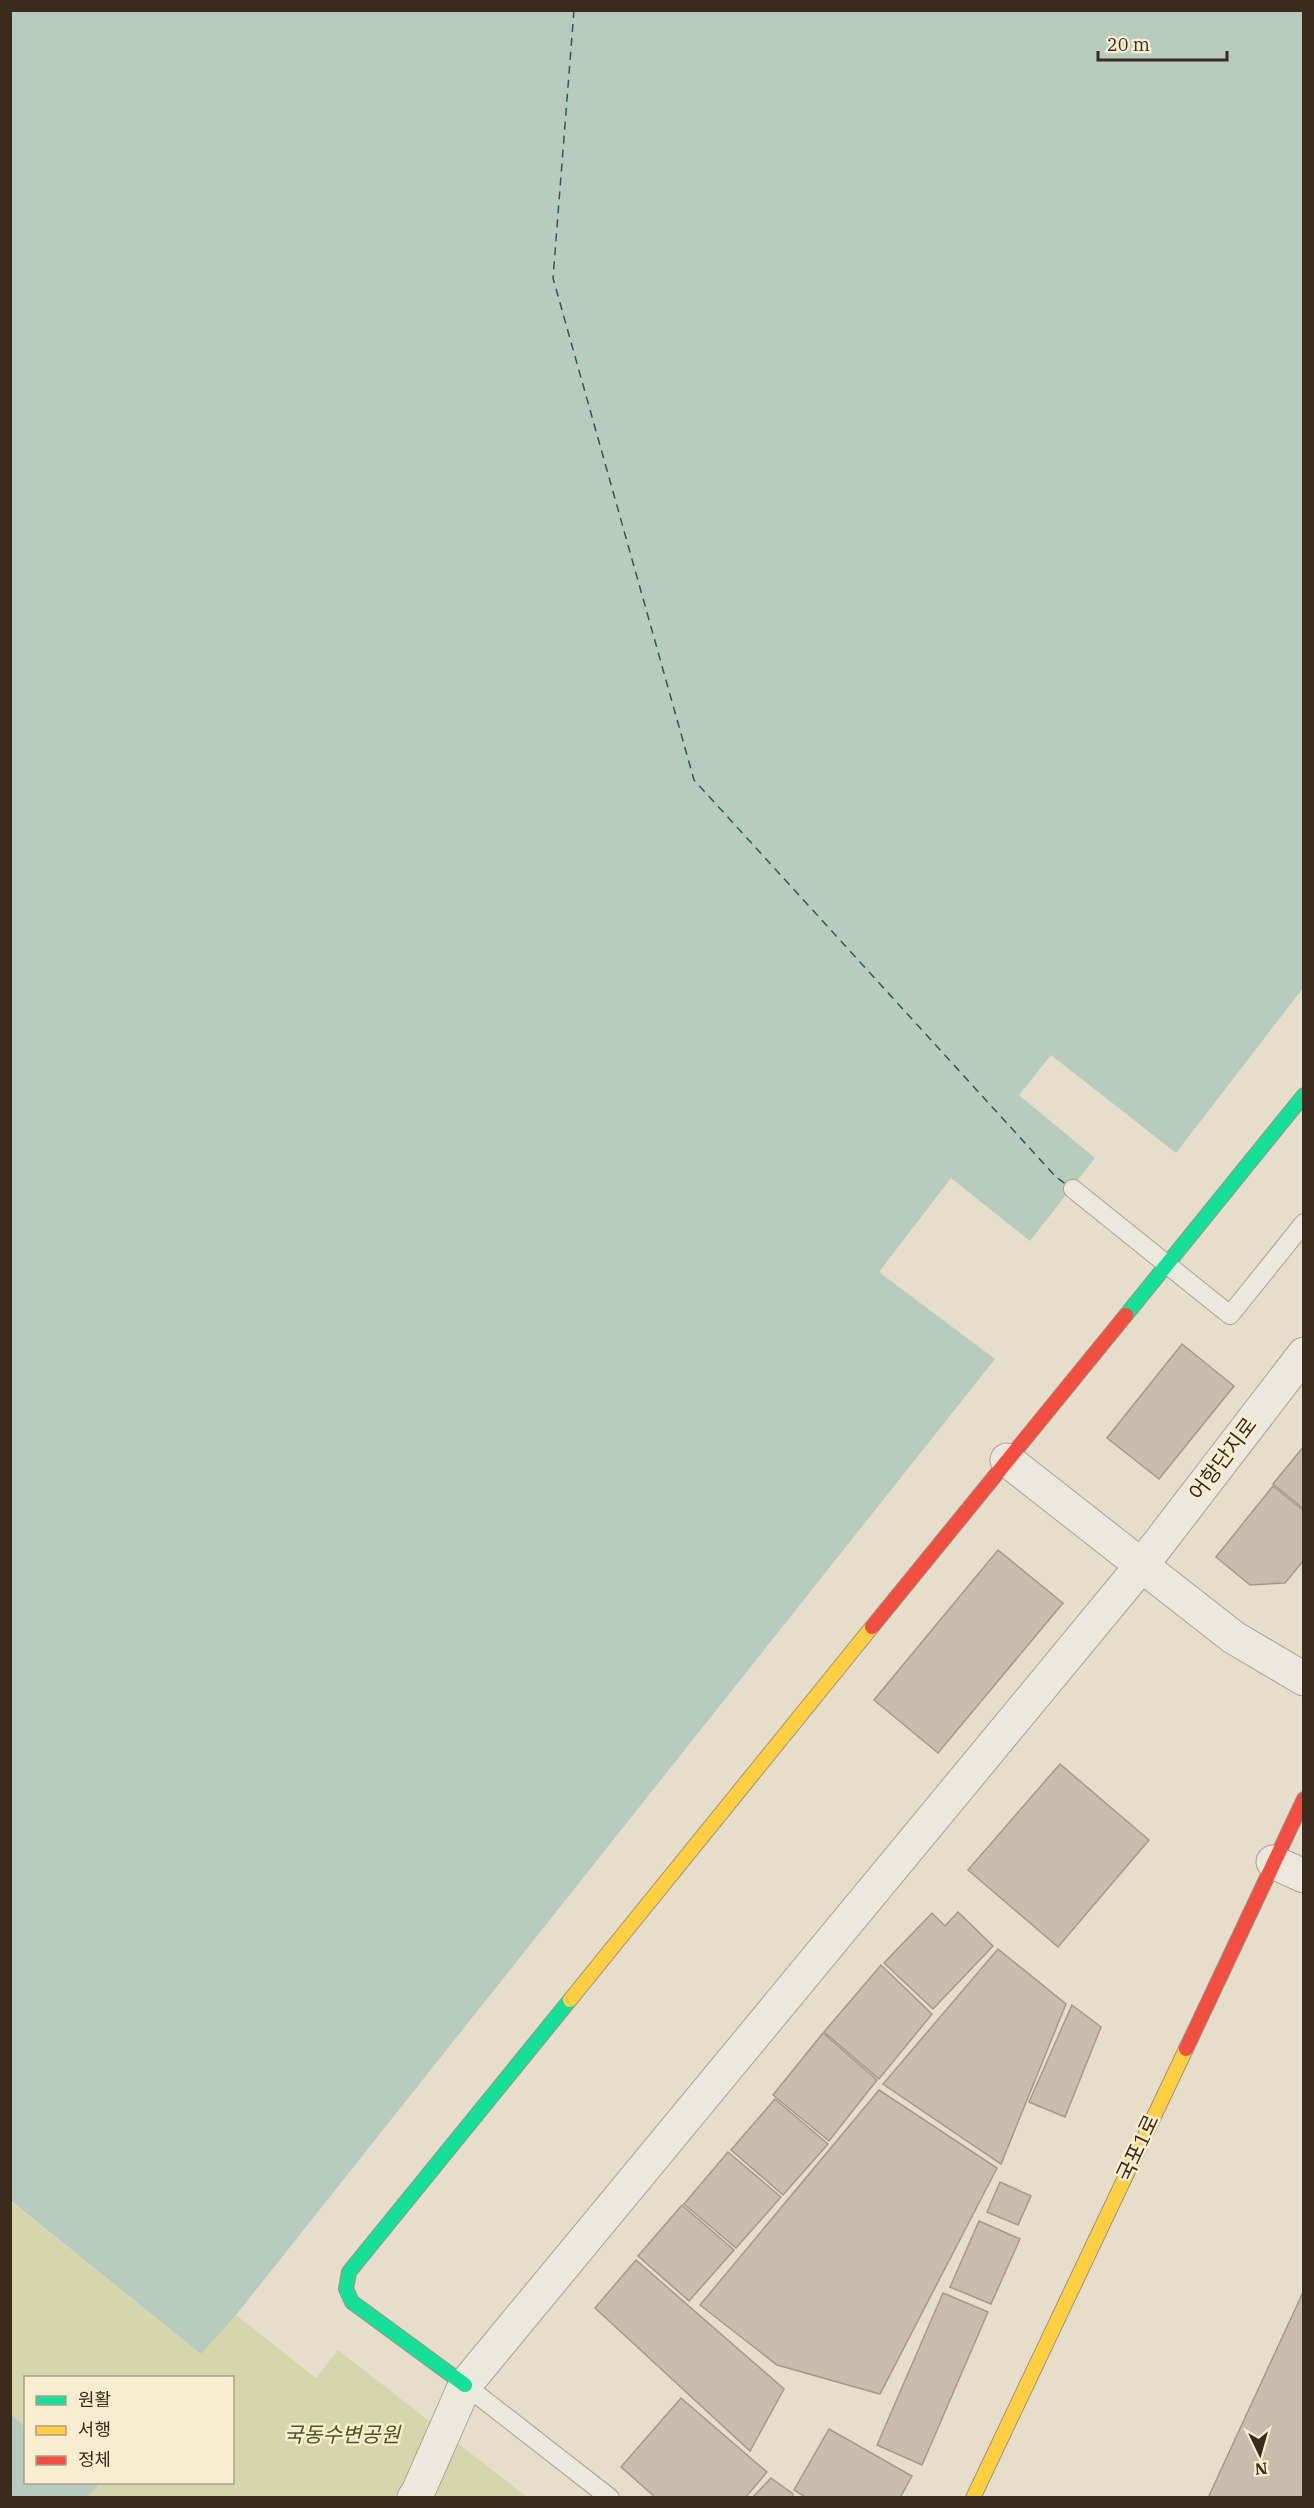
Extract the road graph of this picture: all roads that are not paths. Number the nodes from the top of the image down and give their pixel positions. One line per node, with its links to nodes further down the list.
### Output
1 (1304, 1095): 4 (street)
2 (1073, 1189): 4 (lane)
3 (1304, 1223): 4 (lane)
4 (1167, 1262): 6 (street)
5 (1304, 1354): 7 (street, 어항단지로)
6 (1007, 1460): 7 (street); 12 (street)
7 (1142, 1565): 8 (street); 12 (street, 어항단지로)
8 (1304, 1679)
9 (1304, 1799): 10 (street, 국포1로)
10 (1273, 1862): 11 (street); 15 (street, 국포1로)
11 (1304, 1876)
12 (465, 2385): 13 (street, 어항단지로); 14 (lane)
13 (414, 2498)
14 (610, 2498)
15 (973, 2498)

